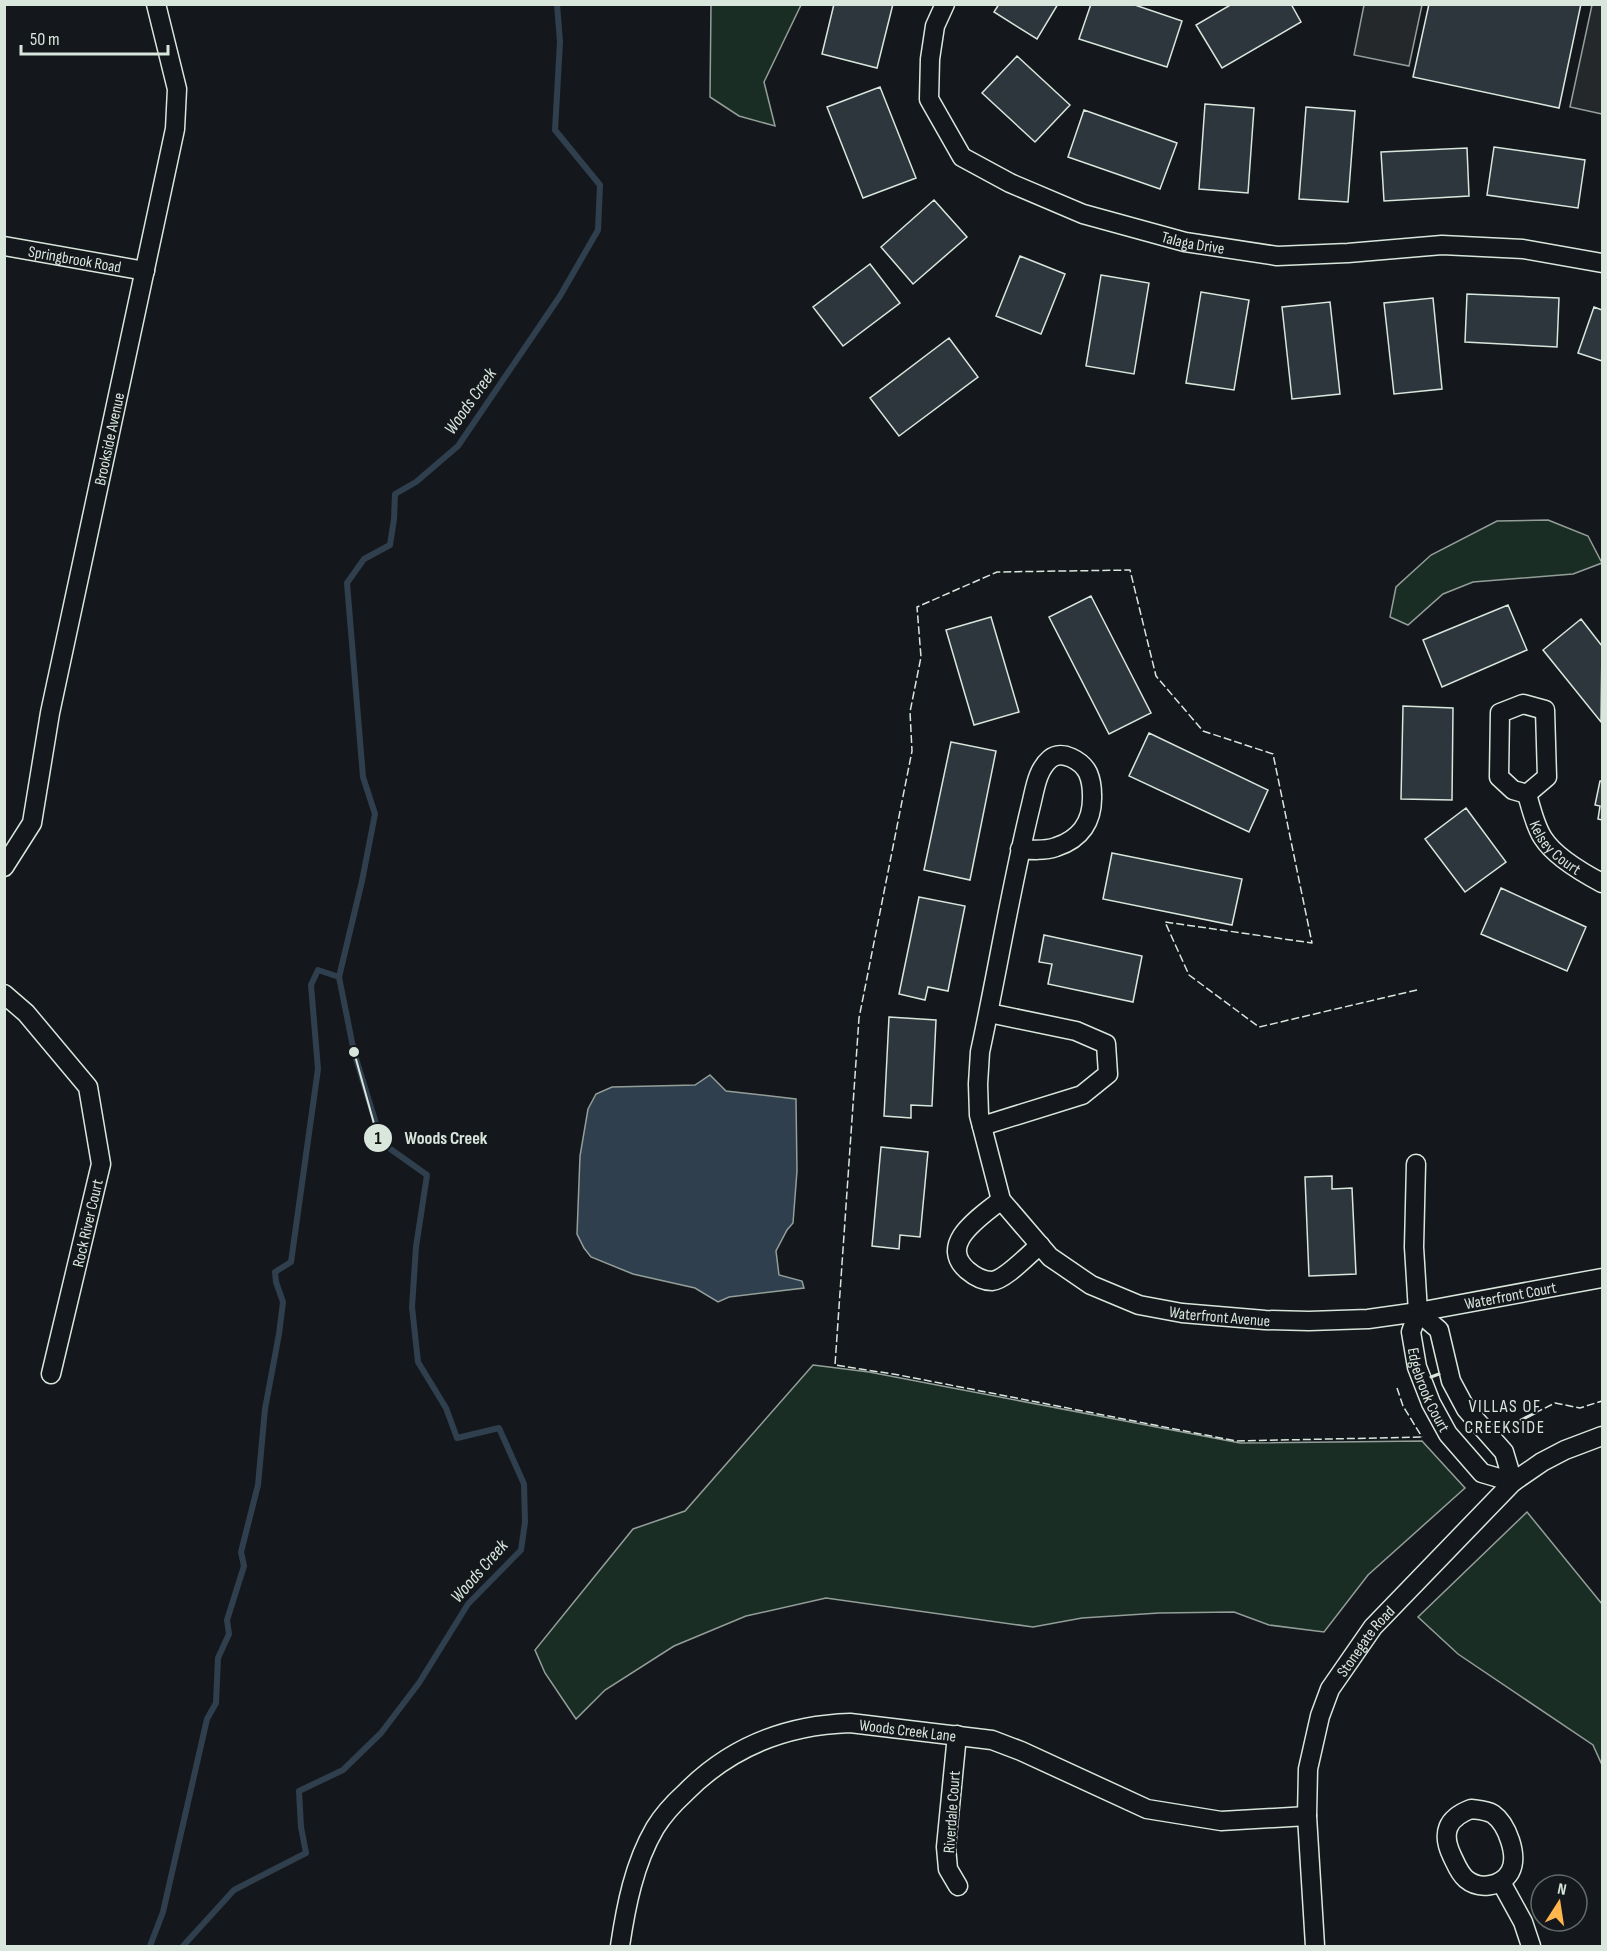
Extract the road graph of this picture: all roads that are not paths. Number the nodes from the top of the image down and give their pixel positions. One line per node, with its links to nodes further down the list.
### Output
1 (156, 4): 5 (street, Brookside Avenue)
2 (945, 4): 4 (street, Talaga Drive)
3 (4, 246): 5 (street, Springbrook Road)
4 (1602, 263)
5 (145, 271): 8 (street, Brookside Avenue)
6 (1527, 794): 6 (street); 9 (street, Kelsey Court)
7 (1020, 849): 7 (street, Waterfront Avenue); 11 (street, Waterfront Avenue)
8 (4, 867)
9 (1602, 883)
10 (4, 994): 18 (street, Rock River Court)
11 (988, 1013): 12 (street, Waterfront Avenue); 12 (street)
12 (982, 1126): 14 (street, Waterfront Avenue)
13 (1416, 1164): 17 (street, Edgebrook Court)
14 (1001, 1200): 15 (street, Waterfront Avenue); 15 (street)
15 (1040, 1245): 17 (street, Waterfront Avenue)
16 (1602, 1278): 17 (street, Waterfront Court)
17 (1418, 1312): 20 (street, Edgebrook Court); 20 (street, Edgebrook Court)
18 (51, 1374)
19 (1602, 1436): 20 (street, Stonegate Road)
20 (1514, 1482): 22 (street, Stonegate Road)
21 (957, 1735): 22 (street, Woods Creek Lane); 24 (street, Riverdale Court); 25 (street, Woods Creek Lane)
22 (1307, 1816): 26 (street, Stonegate Road)
23 (1501, 1882): 23 (street); 27 (street)
24 (958, 1886)
25 (620, 1947)
26 (1315, 1947)
27 (1531, 1947)

